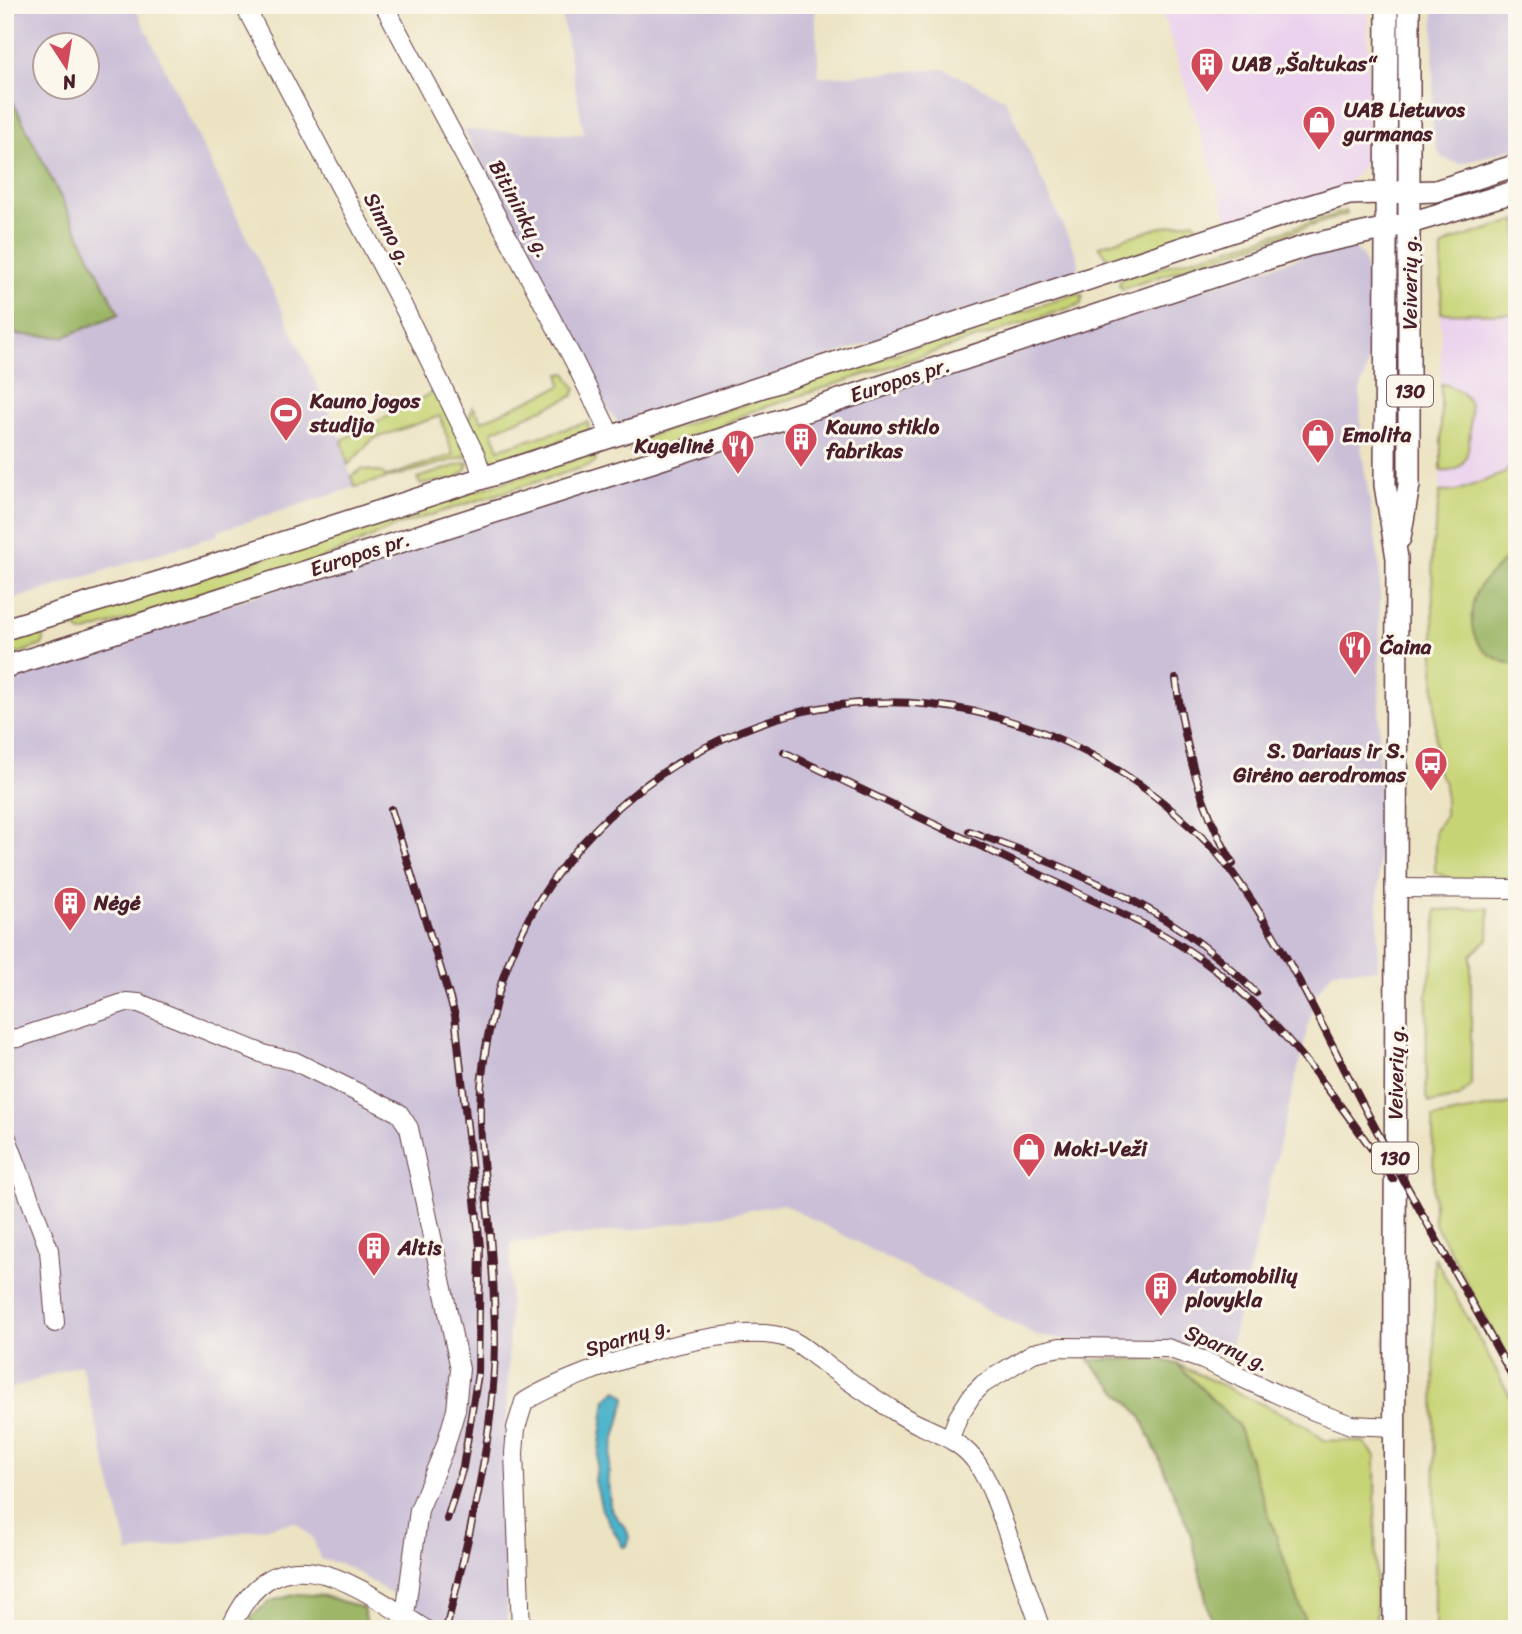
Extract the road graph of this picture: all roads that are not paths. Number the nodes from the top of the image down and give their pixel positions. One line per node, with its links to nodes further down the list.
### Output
1 (244, 5): 14 (street, Simno g.)
2 (384, 5): 13 (street, Bitininkų g.)
3 (1387, 5): 8 (main road, Veiverių g. / 130)
4 (1409, 5): 7 (main road, Veiverių g. / 130)
5 (1517, 165): 7 (main road, Europos pr.)
6 (1517, 191): 9 (main road, Europos pr.)
7 (1409, 192): 8 (main road, Europos pr.); 9 (main road, Veiverių g. / 130)
8 (1385, 193): 10 (main road, Veiverių g. / 130); 11 (main road, Europos pr.)
9 (1410, 223): 10 (main road, Europos pr.); 16 (main road, Veiverių g. / 130)
10 (1385, 227): 12 (main road, Europos pr.); 16 (main road, Veiverių g. / 130)
11 (1099, 276): 12 (main road); 13 (main road, Europos pr.)
12 (1111, 310): 15 (main road, Europos pr.)
13 (611, 436): 14 (main road, Europos pr.); 15 (main road)
14 (483, 478): 17 (main road, Europos pr.)
15 (594, 480): 19 (main road, Europos pr.)
16 (1397, 558): 21 (main road, Veiverių g. / 130)
17 (52, 614): 18 (main road, Europos pr.); 19 (main road)
18 (5, 629)
19 (63, 649): 20 (main road, Europos pr.)
20 (5, 667)
21 (1397, 888): 22 (street); 26 (main road, Veiverių g. / 130)
22 (1517, 889)
23 (5, 1039): 28 (street)
24 (5, 1133): 25 (street)
25 (55, 1323)
26 (1394, 1427): 27 (street, Sparnų g.); 33 (main road, Veiverių g. / 130)
27 (950, 1438): 31 (street, Sparnų g.); 32 (street, Sparnų g.)
28 (405, 1616): 29 (street); 30 (street)
29 (230, 1629)
30 (425, 1629)
31 (521, 1629)
32 (1041, 1629)
33 (1394, 1629)

